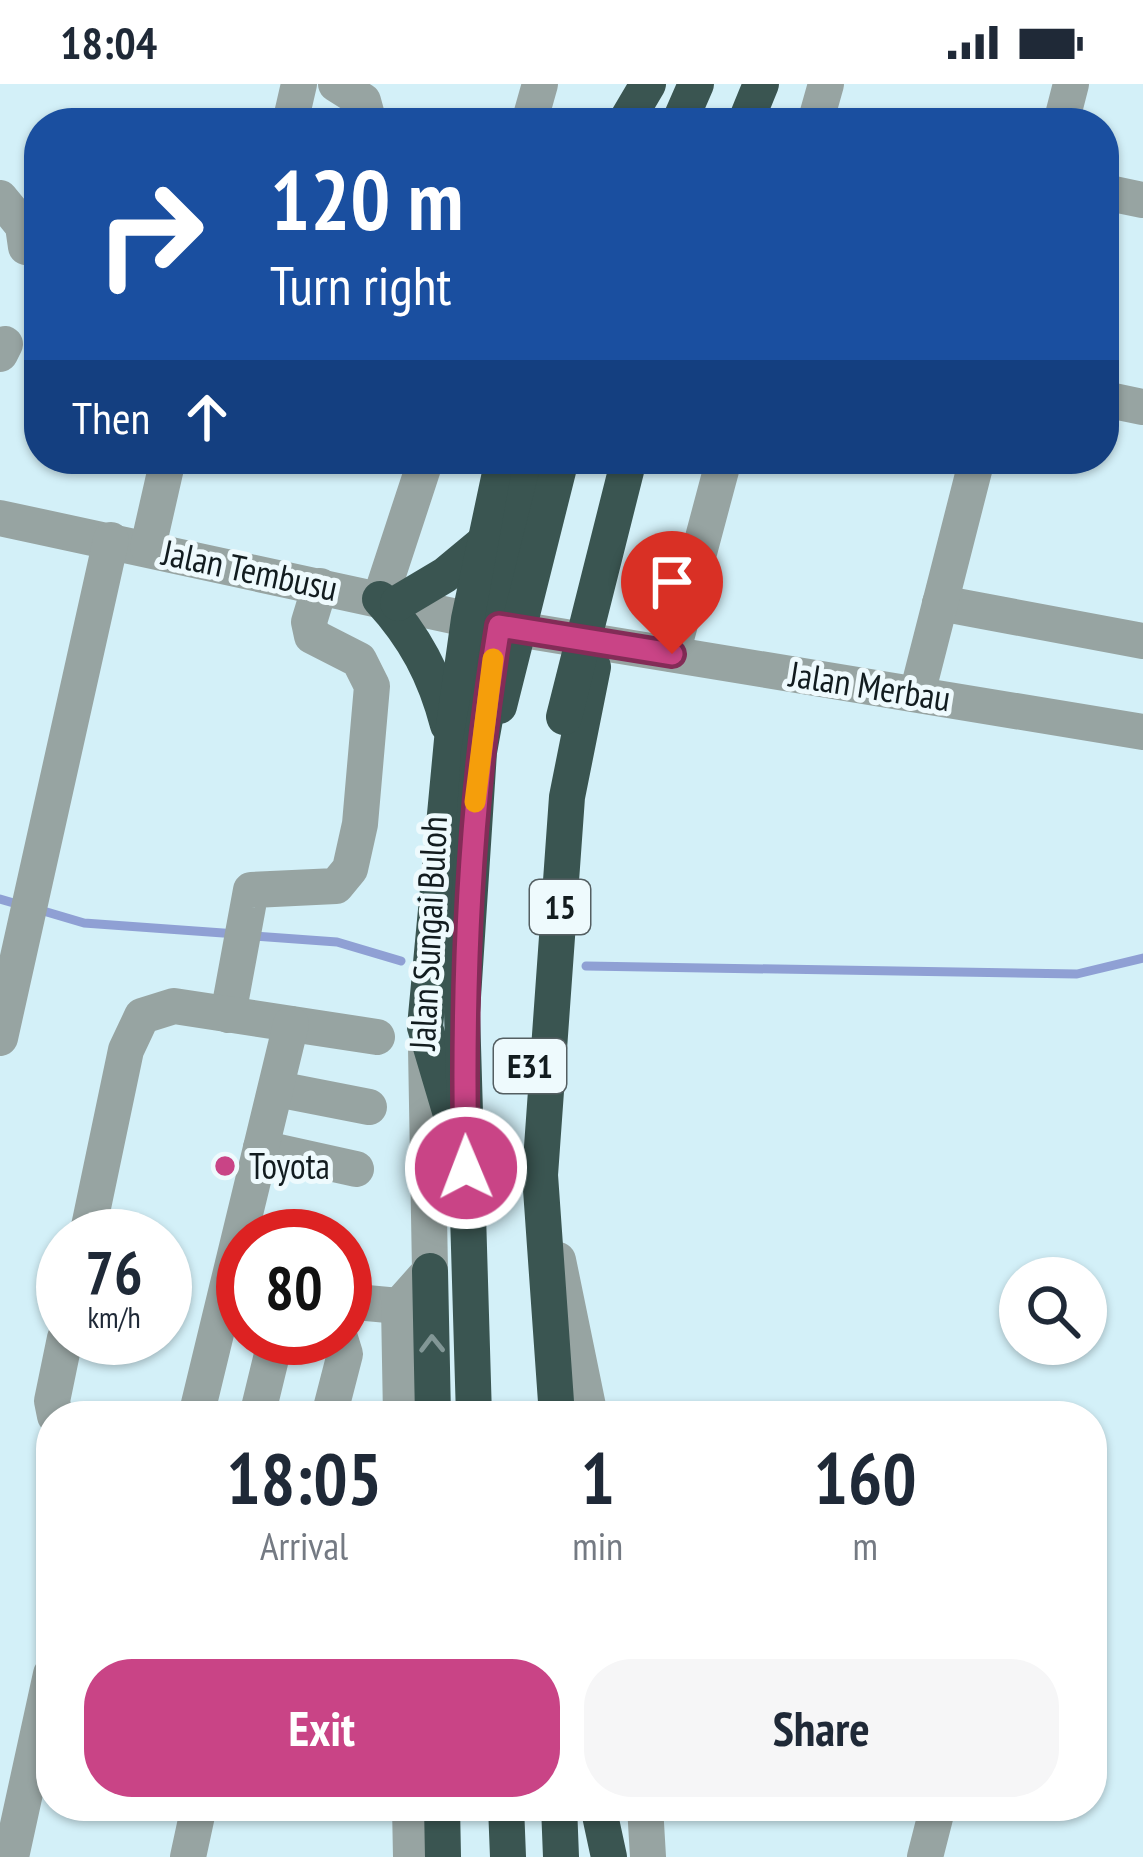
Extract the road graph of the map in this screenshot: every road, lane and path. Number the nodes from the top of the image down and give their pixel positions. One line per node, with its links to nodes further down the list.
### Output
1 (336, 84): 2 (street)
2 (365, 108)
3 (0, 198): 4 (street)
4 (24, 233)
5 (165, 474): 17 (street)
6 (422, 474): 19 (street)
7 (500, 474): 16 (highway)
8 (528, 474): 21 (highway, Jalan Sungai Buloh)
9 (557, 474): 55 (highway, E31, bridge)
10 (625, 474): 56 (highway, E31, bridge)
11 (638, 474): 23 (highway, 15)
12 (720, 474): 24 (street)
13 (973, 474): 20 (street)
14 (0, 518): 15 (street, Jalan Tembusu)
15 (111, 540): 17 (street, Jalan Tembusu); 32 (street)
16 (486, 542): 19 (highway); 21 (highway)
17 (148, 548): 18 (street, Jalan Tembusu)
18 (320, 586): 19 (street, Jalan Tembusu); 28 (street)
19 (389, 601): 21 (street, Jalan Tembusu); 27 (highway)
20 (940, 603): 22 (street); 25 (street)
21 (484, 623): 23 (street, Jalan Tembusu); 27 (highway); 36 (highway, Jalan Sungai Buloh)
22 (1143, 640)
23 (598, 641): 24 (street, Jalan Merbau); 38 (highway, 15)
24 (672, 654): 25 (street, Jalan Merbau)
25 (917, 694): 26 (street, Jalan Merbau)
26 (1143, 732)
27 (452, 740): 30 (highway)
28 (228, 1015): 29 (street); 39 (street)
29 (291, 1024): 31 (street); 33 (street)
30 (425, 1028): 36 (highway); 41 (street)
31 (377, 1037)
32 (0, 1038)
33 (277, 1089): 34 (street); 35 (street)
34 (369, 1108)
35 (261, 1148): 37 (street); 40 (street)
36 (466, 1168): 54 (highway, Jalan Sungai Buloh)
37 (356, 1169)
38 (541, 1174): 57 (highway, 15); 58 (street)
39 (93, 1209)
40 (250, 1209)
41 (430, 1271): 43 (street); 53 (highway, one-way to 41)
42 (372, 1304): 43 (street)
43 (399, 1306): 52 (street)
44 (216, 1352): 49 (street)
45 (60, 1365): 48 (street)
46 (269, 1365): 50 (street)
47 (342, 1365): 51 (street)
48 (52, 1401)
49 (201, 1401)
50 (261, 1401)
51 (333, 1401)
52 (400, 1401)
53 (433, 1401)
54 (474, 1401)
55 (487, 1401)
56 (540, 1401)
57 (556, 1401)
58 (587, 1401)
59 (36, 1743): 70 (street)
60 (196, 1821): 71 (street)
61 (410, 1821): 72 (street)
62 (442, 1821): 73 (highway)
63 (489, 1821): 74 (highway)
64 (507, 1821): 75 (highway)
65 (560, 1821): 76 (highway)
66 (579, 1821): 77 (highway)
67 (601, 1821): 78 (highway)
68 (646, 1821): 79 (street)
69 (934, 1821): 80 (street)
70 (11, 1857)
71 (188, 1857)
72 (411, 1857)
73 (443, 1857)
74 (490, 1857)
75 (508, 1857)
76 (561, 1857)
77 (580, 1857)
78 (609, 1857)
79 (648, 1857)
80 (925, 1857)

